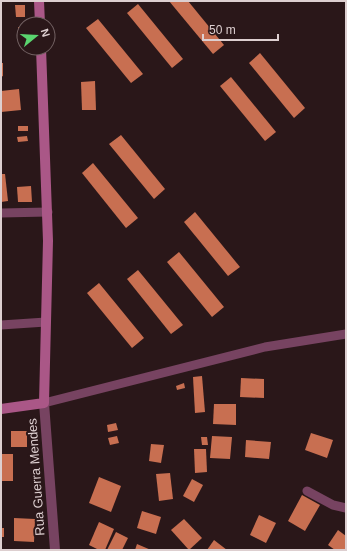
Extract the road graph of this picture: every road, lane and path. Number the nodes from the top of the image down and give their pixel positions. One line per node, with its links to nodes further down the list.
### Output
1 (39, 1): 2 (main road)
2 (40, 16)
3 (41, 56): 4 (main road)
4 (48, 212): 5 (street); 6 (main road)
5 (1, 213)
6 (46, 322): 7 (street); 9 (main road)
7 (1, 325)
8 (346, 334): 9 (street)
9 (44, 403): 10 (main road); 13 (street, Rua Guerra Mendes)
10 (1, 409)
11 (307, 491): 12 (street)
12 (346, 508)
13 (55, 550)

